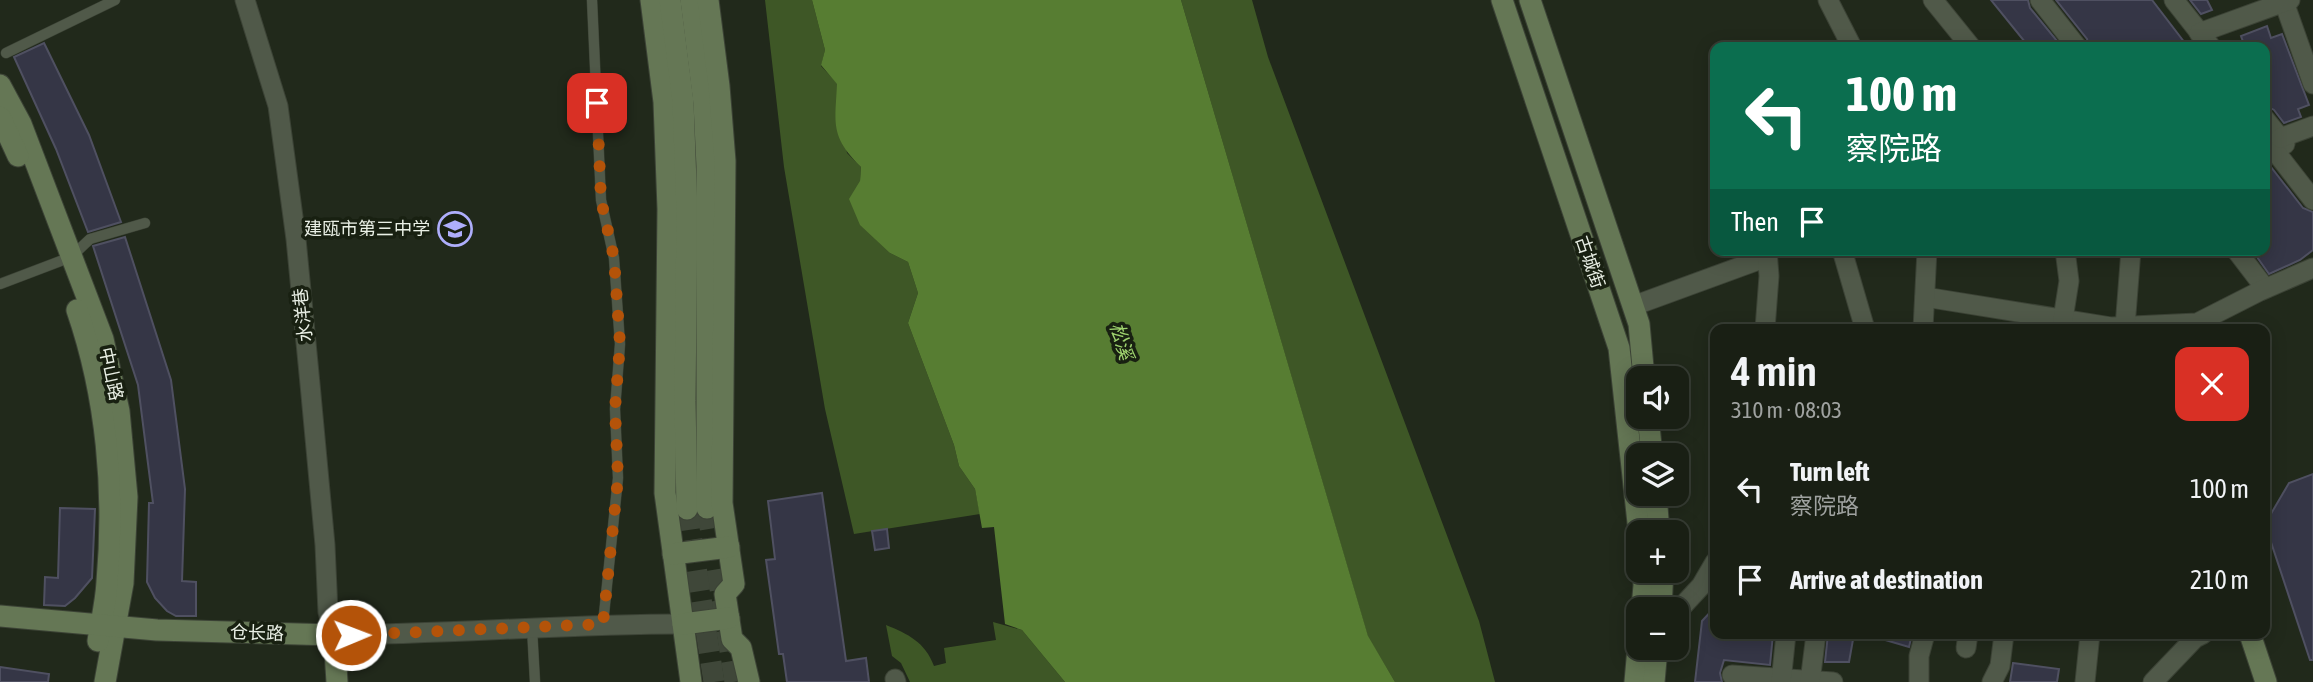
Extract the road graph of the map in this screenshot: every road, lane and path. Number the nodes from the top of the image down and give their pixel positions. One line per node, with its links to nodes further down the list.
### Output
1 (115, 0): 20 (lane)
2 (245, 0): 71 (street, 水洋巷)
3 (592, 0): 58 (lane)
4 (652, 0): 53 (main road)
5 (670, 0): 6 (main road)
6 (691, 0)
7 (708, 0): 52 (main road)
8 (1502, 0): 51 (main road, 古城街)
9 (1531, 0): 42 (main road, 古城街)
10 (1828, 0): 16 (street)
11 (1933, 0): 17 (street)
12 (2040, 0): 18 (street)
13 (2160, 0): 19 (street)
14 (2174, 0): 19 (street)
15 (2275, 3): 19 (street); 21 (street)
16 (1850, 42)
17 (1967, 42)
18 (2073, 42)
19 (2202, 42)
20 (6, 53)
21 (2313, 84)
22 (0, 85): 26 (main road, 中山路)
23 (0, 117): 26 (main road, 中山路)
24 (2313, 125): 25 (street)
25 (2272, 137): 27 (street); 28 (street)
26 (13, 145): 37 (main road, 中山路)
27 (2313, 181)
28 (2313, 200)
29 (145, 223): 37 (lane)
30 (1759, 256): 42 (street)
31 (1767, 256): 44 (street)
32 (1844, 256): 45 (street)
33 (1927, 256): 41 (street)
34 (2066, 256): 43 (street)
35 (2131, 256): 48 (street)
36 (2240, 256): 40 (street)
37 (66, 259): 39 (lane); 62 (main road, 中山路)
38 (2313, 268): 40 (street)
39 (0, 284)
40 (2265, 288): 49 (street)
41 (1926, 297): 43 (street); 46 (street)
42 (1633, 306): 50 (main road, 古城街)
43 (2063, 319): 47 (street)
44 (1765, 324)
45 (1864, 324)
46 (1923, 324)
47 (2093, 324)
48 (2125, 324)
49 (2179, 324)
50 (1643, 366)
51 (1638, 520)
52 (729, 547): 53 (main road); 57 (main road)
53 (673, 554): 59 (main road)
54 (1710, 571): 55 (street)
55 (1689, 599)
56 (0, 616): 62 (main road, 仓长路)
57 (729, 618): 59 (main road); 82 (main road)
58 (603, 624): 59 (street, 仓长路); 60 (street, 仓长路)
59 (683, 624): 81 (main road)
60 (532, 628): 71 (street, 仓长路); 80 (lane)
61 (0, 629): 62 (main road, 仓长路)
62 (107, 631): 71 (main road, 仓长路); 77 (main road, 中山路); 78 (main road, 中山路)
63 (1785, 639): 75 (street)
64 (1815, 639): 76 (street)
65 (1924, 639): 86 (street)
66 (2003, 639): 87 (street)
67 (2089, 639): 88 (street)
68 (2194, 639): 89 (street)
69 (2242, 639): 90 (main road)
70 (2251, 639): 91 (main road)
71 (335, 641): 79 (main road)
72 (1637, 660): 83 (main road)
73 (1656, 660): 84 (main road)
74 (1732, 675): 75 (street)
75 (1781, 680): 76 (street)
76 (1810, 681): 85 (street)
77 (91, 682)
78 (105, 682)
79 (337, 682)
80 (535, 682)
81 (691, 682)
82 (749, 682)
83 (1635, 682)
84 (1654, 682)
85 (1833, 682)
86 (1919, 682)
87 (1992, 682)
88 (2085, 682)
89 (2153, 682)
90 (2256, 682)
91 (2266, 682)

